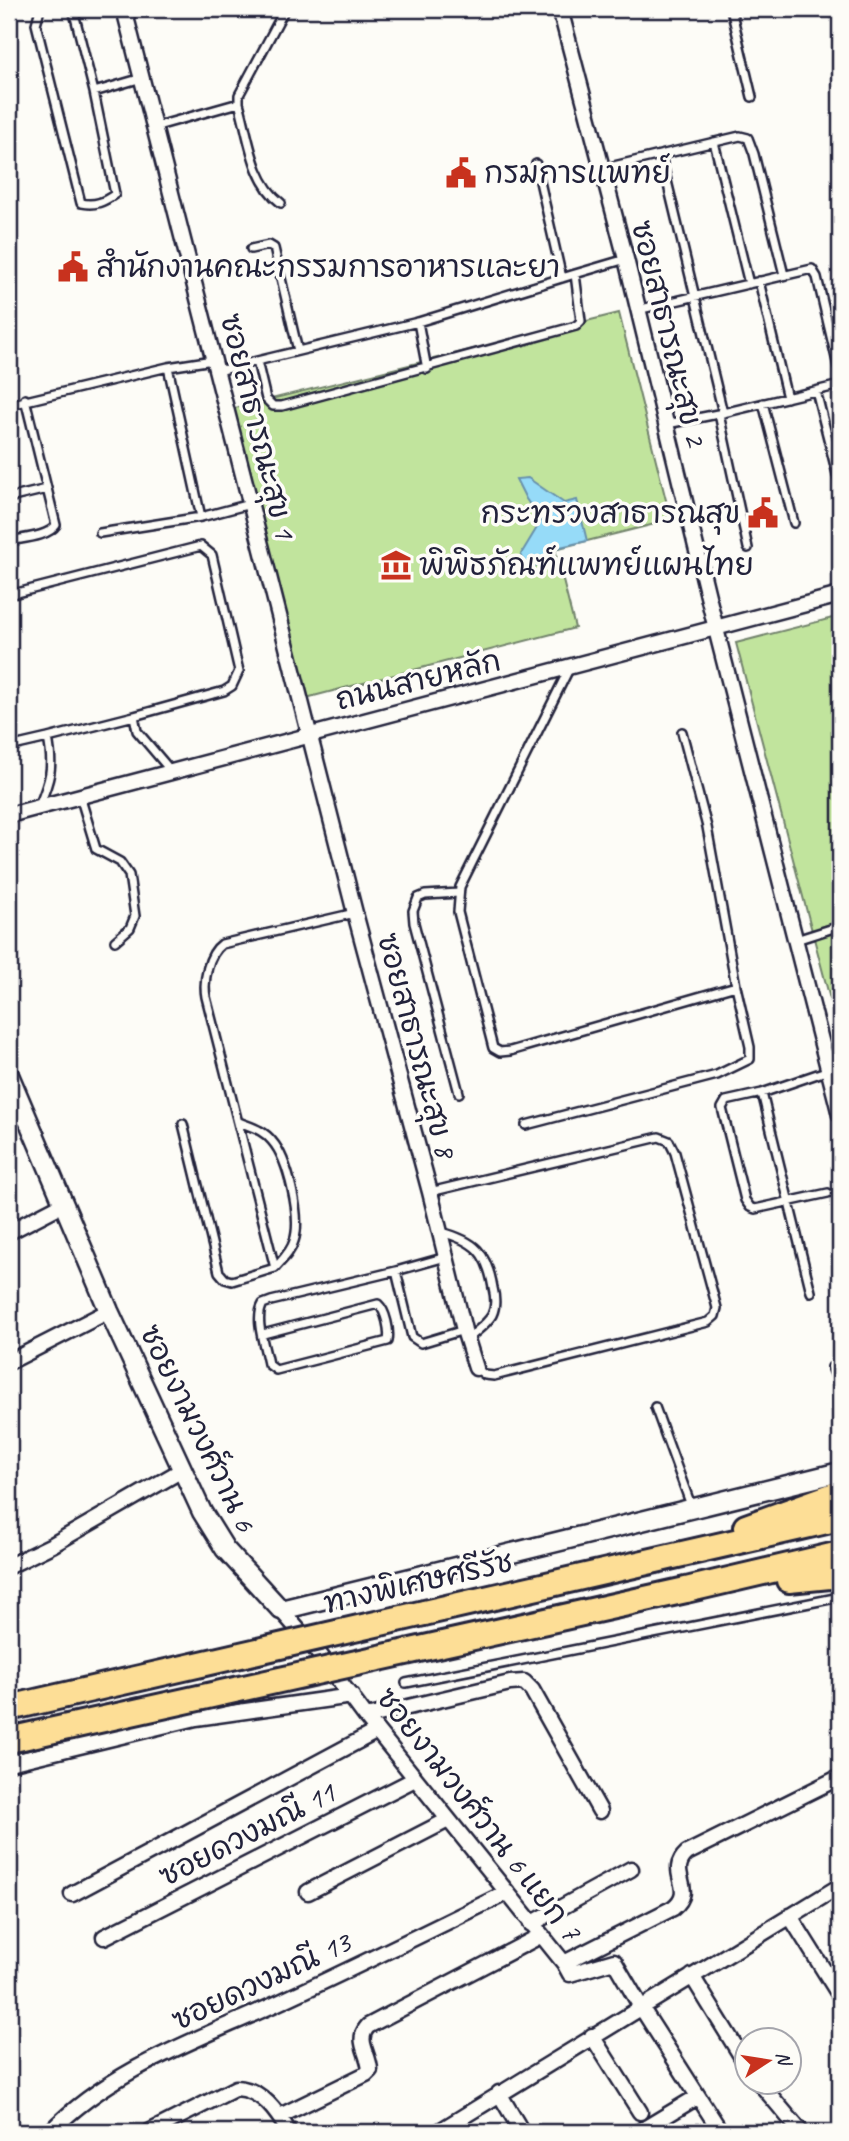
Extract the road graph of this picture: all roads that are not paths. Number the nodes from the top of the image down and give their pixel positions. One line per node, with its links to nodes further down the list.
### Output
1 (40, 9): 8 (lane)
2 (73, 9): 8 (lane)
3 (124, 9): 7 (street, ซอยสาธารณะสุข 1)
4 (285, 9): 10 (lane)
5 (560, 9): 15 (street, ซอยสาธารณะสุข 2)
6 (732, 9): 9 (lane)
7 (142, 78): 8 (lane); 11 (street, ซอยสาธารณะสุข 1)
8 (94, 92)
9 (752, 97)
10 (239, 103): 11 (lane); 16 (lane)
11 (154, 127): 29 (street, ซอยสาธารณะสุข 1)
12 (714, 142): 13 (lane); 20 (lane); 23 (lane)
13 (661, 156): 15 (lane); 24 (lane)
14 (536, 164): 21 (lane)
15 (601, 169): 18 (street, ซอยสาธารณะสุข 2)
16 (281, 203)
17 (251, 249): 27 (lane)
18 (626, 259): 19 (lane); 25 (street, ซอยสาธารณะสุข 2)
19 (575, 274): 21 (lane); 31 (lane)
20 (784, 275): 22 (lane); 32 (lane)
21 (562, 278): 26 (lane)
22 (759, 281): 23 (lane); 35 (lane)
23 (749, 284): 24 (lane)
24 (694, 298): 25 (lane); 39 (lane)
25 (636, 310): 40 (street, ซอยสาธารณะสุข 2)
26 (418, 322): 27 (lane); 31 (lane)
27 (298, 351): 28 (lane)
28 (257, 361): 29 (lane); 31 (lane)
29 (216, 365): 30 (lane); 44 (street, ซอยสาธารณะสุข 1)
30 (168, 367): 36 (lane); 45 (lane)
31 (427, 369)
32 (840, 375)
33 (840, 385): 34 (lane)
34 (816, 391): 35 (lane); 41 (lane)
35 (787, 398): 37 (lane)
36 (25, 399): 38 (lane); 42 (lane)
37 (763, 403): 39 (lane); 46 (lane)
38 (9, 405)
39 (721, 414): 40 (lane); 49 (lane)
40 (665, 425): 52 (street, ซอยสาธารณะสุข 2)
41 (840, 486)
42 (47, 489): 43 (lane); 48 (lane)
43 (9, 498)
44 (250, 503): 45 (lane); 56 (street, ซอยสาธารณะสุข 1)
45 (201, 517): 47 (lane)
46 (794, 523)
47 (100, 533)
48 (9, 541)
49 (748, 548)
50 (9, 596): 54 (lane)
51 (840, 596): 52 (street, ถนนสายหลัก)
52 (716, 629): 53 (street, ถนนสายหลัก); 66 (street, ซอยสาธารณะสุข 2)
53 (569, 668): 56 (street, ถนนสายหลัก); 63 (lane)
54 (134, 716): 57 (lane); 59 (lane)
55 (682, 732): 68 (lane)
56 (309, 735): 59 (street, ถนนสายหลัก); 64 (street, ซอยสาธารณะสุข 8)
57 (48, 738): 58 (lane); 61 (lane)
58 (9, 747)
59 (172, 771): 60 (street, ถนนสายหลัก)
60 (80, 796): 61 (street, ถนนสายหลัก); 67 (lane)
61 (39, 807): 62 (street, ถนนสายหลัก)
62 (9, 814)
63 (459, 893): 68 (lane); 71 (lane)
64 (355, 913): 76 (lane); 79 (street, ซอยสาธารณะสุข 8)
65 (840, 926): 66 (lane)
66 (796, 940): 69 (street, ซอยสาธารณะสุข 2)
67 (116, 941)
68 (736, 986): 78 (lane)
69 (829, 1070): 72 (lane); 74 (street, ซอยสาธารณะสุข 2)
70 (9, 1074): 73 (street, ซอยงามวงศ์วาน 6)
71 (459, 1093)
72 (762, 1093): 81 (lane); 81 (lane)
73 (26, 1113): 75 (street); 82 (street, ซอยงามวงศ์วาน 6)
74 (840, 1115)
75 (9, 1121)
76 (239, 1122): 86 (lane); 86 (lane)
77 (183, 1124): 86 (lane)
78 (526, 1125)
79 (430, 1192): 83 (street, ซอยสาธารณะสุข 8); 94 (lane)
80 (828, 1193): 81 (lane)
81 (790, 1202): 88 (lane)
82 (63, 1204): 84 (street); 89 (street, ซอยงามวงศ์วาน 6)
83 (440, 1231): 85 (street, ซอยสาธารณะสุข 8); 91 (lane)
84 (9, 1232)
85 (446, 1256): 87 (lane); 91 (street, ซอยสาธารณะสุข 8)
86 (275, 1268)
87 (396, 1271): 90 (lane); 91 (lane)
88 (811, 1292)
89 (109, 1311): 92 (street); 97 (street, ซอยงามวงศ์วาน 6)
90 (262, 1334): 90 (lane)
91 (466, 1335): 94 (street, ซอยสาธารณะสุข 8)
92 (9, 1362)
93 (832, 1367): 95 (lane)
94 (476, 1368)
95 (840, 1387)
96 (655, 1407): 100 (lane)
97 (182, 1470): 104 (street); 108 (street, ซอยงามวงศ์วาน 6)
98 (840, 1472): 100 (street)
99 (840, 1493): 103 (highway)
100 (692, 1508): 108 (street)
101 (840, 1518): 103 (highway, ทางพิเศษศรีรัช)
102 (840, 1554): 106 (highway)
103 (671, 1557): 111 (highway, ทางพิเศษศรีรัช, bridge)
104 (9, 1566)
105 (840, 1574): 106 (highway)
106 (686, 1590): 114 (highway, bridge)
107 (840, 1597): 109 (lane)
108 (281, 1610): 110 (street, ซอยงามวงศ์วาน 6 แยก 7)
109 (406, 1683)
110 (352, 1696): 112 (street, ซอยงามวงศ์วาน 6 แยก 7); 115 (street)
111 (9, 1708)
112 (366, 1717): 113 (street, ซอยงามวงศ์วาน 6 แยก 7); 118 (street)
113 (377, 1731): 117 (street, ซอยงามวงศ์วาน 6 แยก 7); 124 (street)
114 (9, 1740)
115 (9, 1763)
116 (840, 1777): 128 (street)
117 (415, 1779): 119 (street, ซอยงามวงศ์วาน 6 แยก 7); 127 (street, ซอยดวงมณี 11)
118 (600, 1811)
119 (448, 1820): 122 (street); 123 (street, ซอยงามวงศ์วาน 6 แยก 7)
120 (631, 1869): 126 (street)
121 (840, 1886): 125 (street)
122 (308, 1892)
123 (506, 1893): 126 (street, ซอยงามวงศ์วาน 6 แยก 7); 140 (street, ซอยดวงมณี 13)
124 (72, 1894)
125 (790, 1916): 129 (street); 130 (street)
126 (536, 1930): 128 (street, ซอยงามวงศ์วาน 6 แยก 7); 138 (street)
127 (104, 1937)
128 (564, 1963): 131 (street, ซอยงามวงศ์วาน 6 แยก 7)
129 (692, 1976): 131 (street); 133 (street)
130 (840, 1996)
131 (641, 2007): 132 (street); 136 (street, ซอยงามวงศ์วาน 6 แยก 7)
132 (592, 2036): 134 (street); 137 (street)
133 (734, 2045)
134 (499, 2093): 143 (street); 144 (street)
135 (772, 2096): 147 (street)
136 (697, 2098): 145 (street); 146 (street, ซอยงามวงศ์วาน 6 แยก 7)
137 (640, 2112)
138 (280, 2116): 139 (street); 142 (street)
139 (173, 2126): 141 (street)
140 (50, 2132)
141 (149, 2132)
142 (289, 2132)
143 (438, 2132)
144 (522, 2132)
145 (639, 2132)
146 (722, 2132)
147 (801, 2132)

